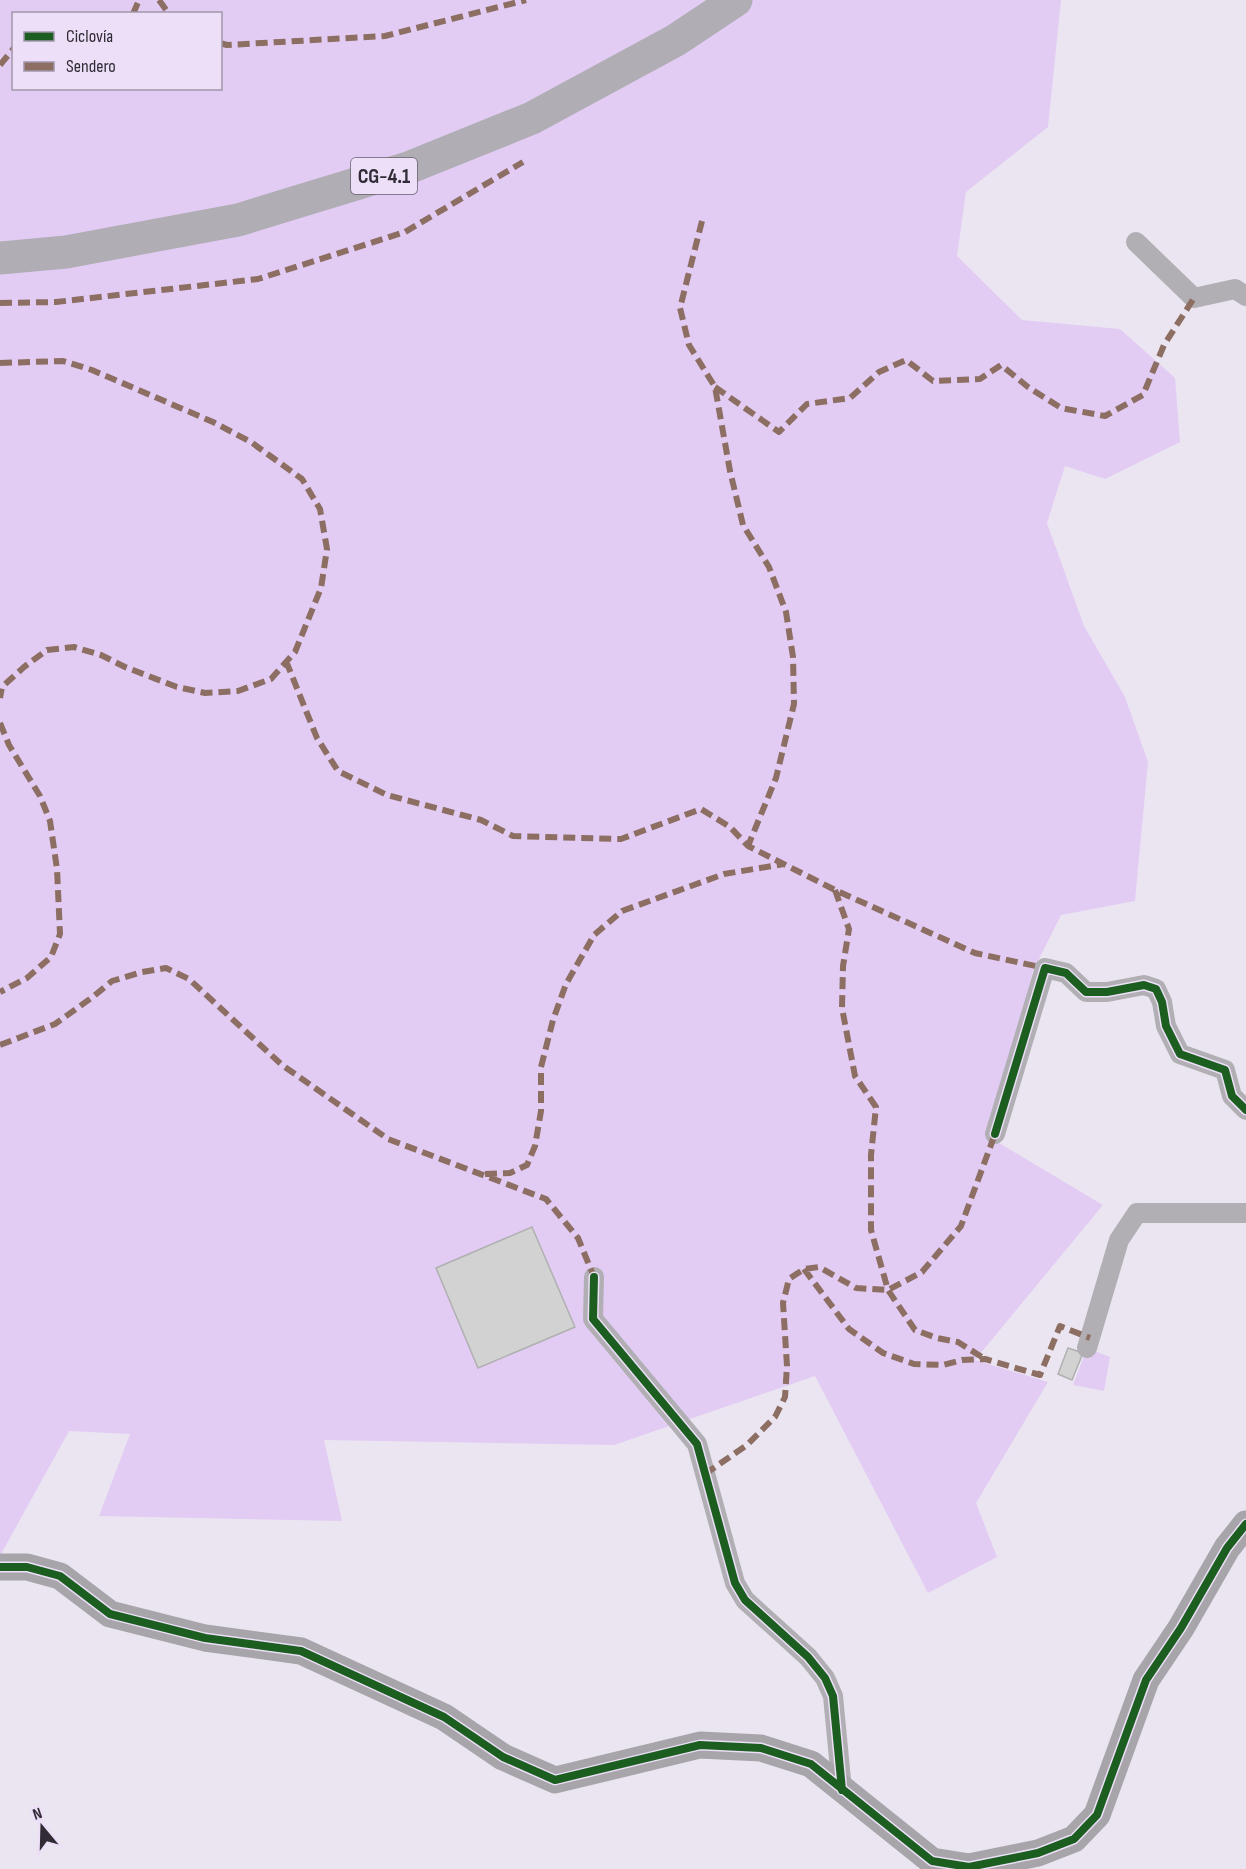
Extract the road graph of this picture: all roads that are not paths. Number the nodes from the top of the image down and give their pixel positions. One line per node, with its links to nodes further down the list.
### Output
1 (736, 0): 3 (highway, CG-4.1)
2 (1136, 242): 4 (street)
3 (0, 258)
4 (1246, 296)
5 (1246, 1110): 6 (street)
6 (995, 1134)
7 (1246, 1213): 9 (street)
8 (594, 1277): 12 (street)
9 (1087, 1348)
10 (1246, 1524): 13 (street)
11 (0, 1567): 12 (street)
12 (842, 1790): 13 (street)
13 (969, 1868)

